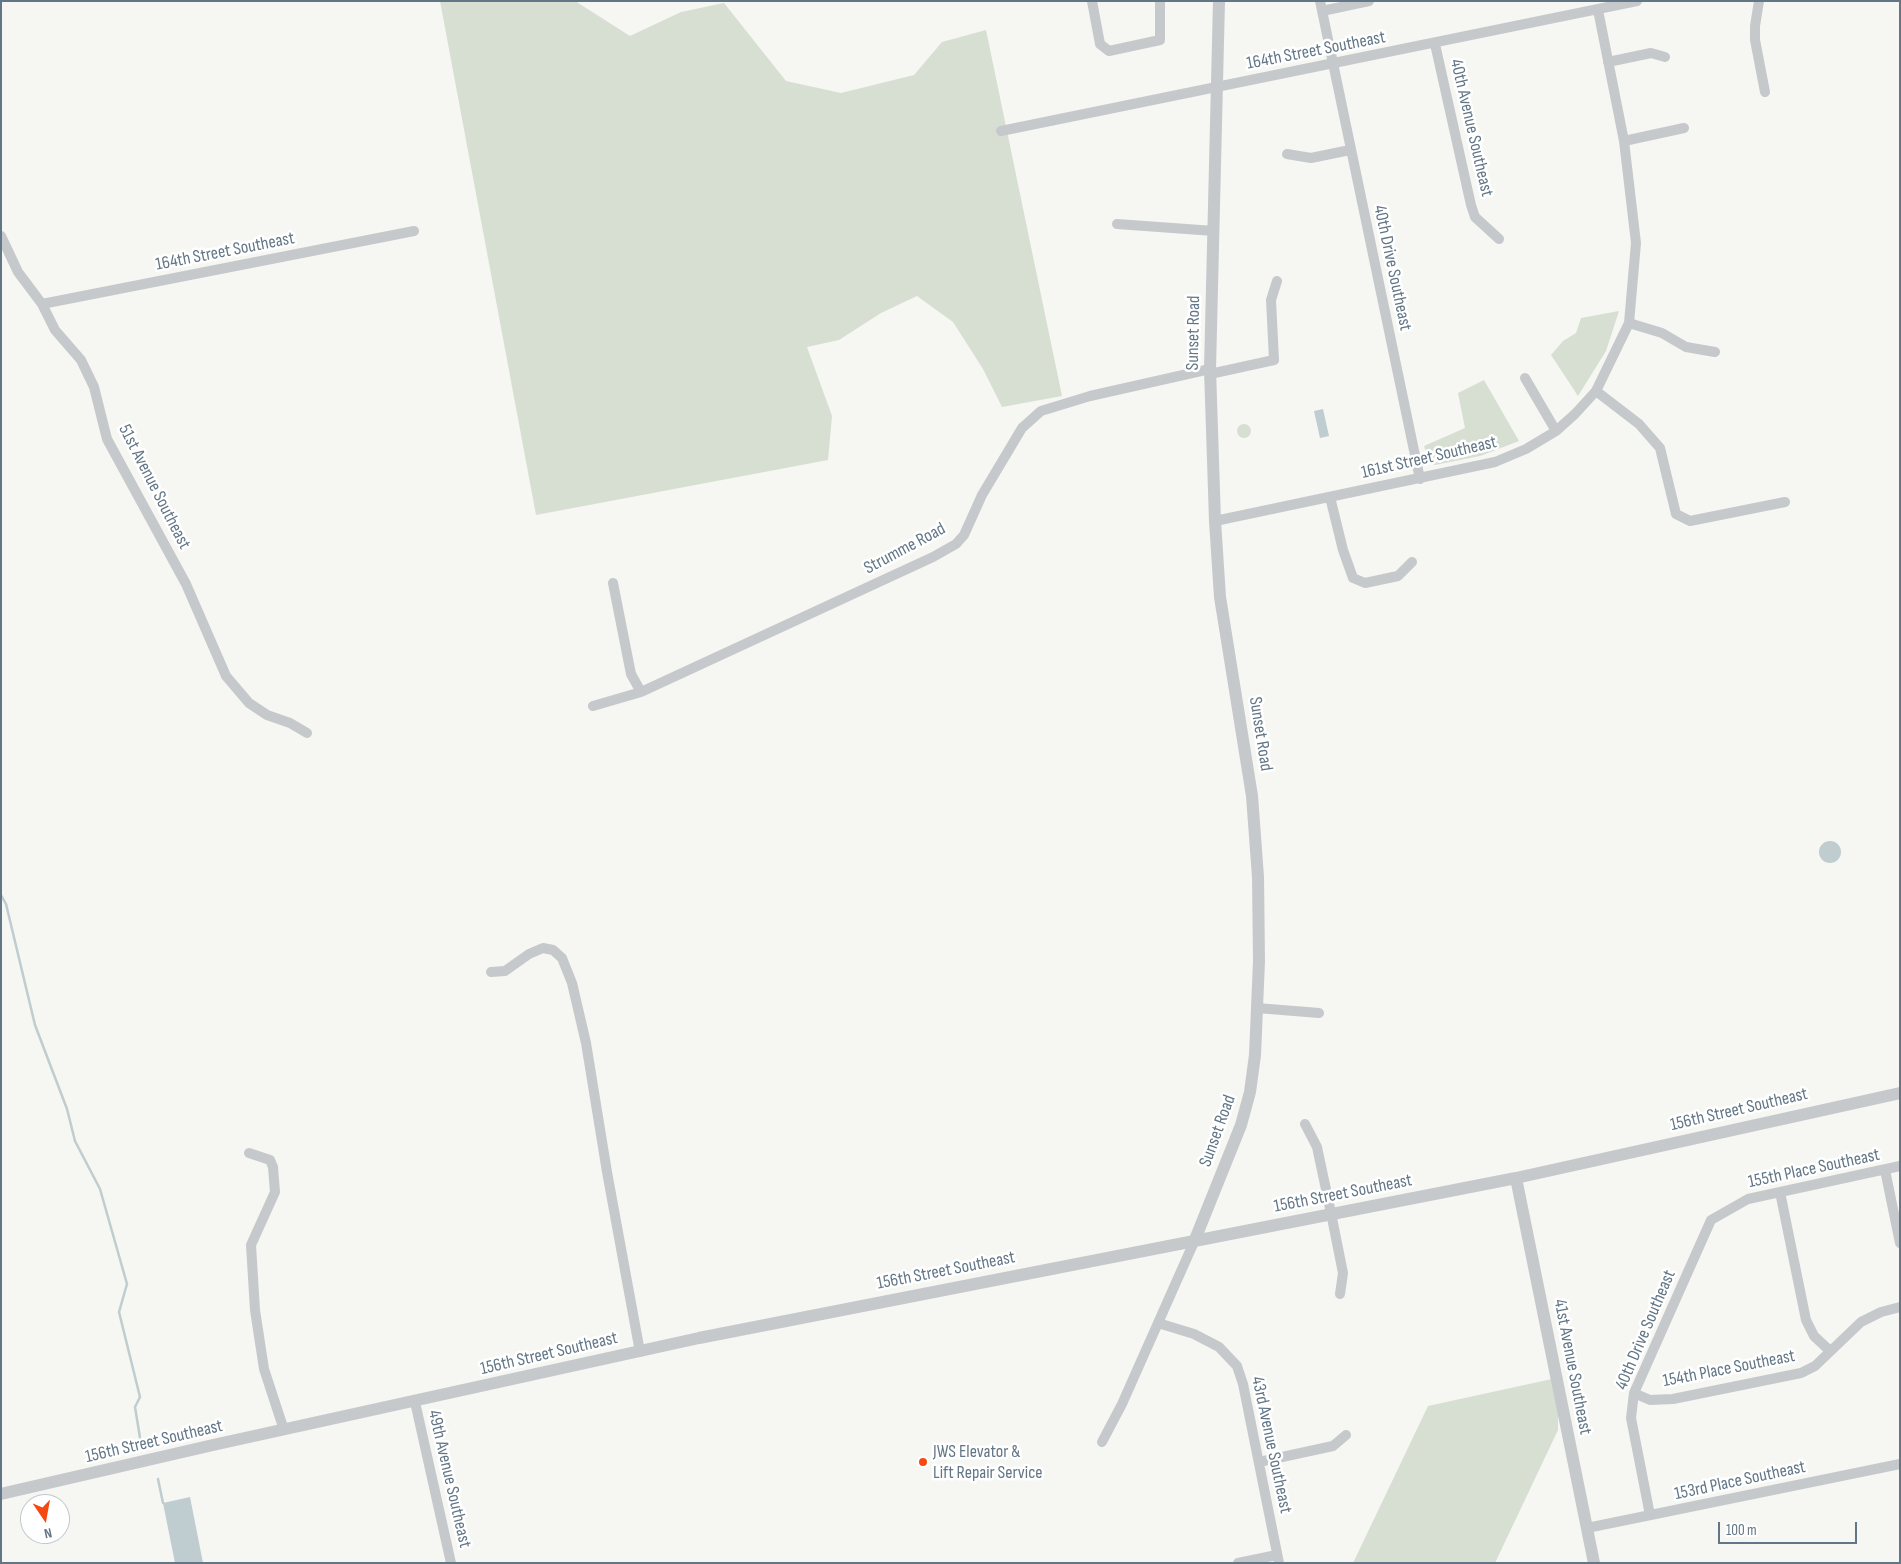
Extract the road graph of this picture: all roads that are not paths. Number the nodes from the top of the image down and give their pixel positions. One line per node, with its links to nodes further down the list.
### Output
1 (1092, 1): 2 (street)
2 (1160, 1)
3 (1219, 1): 13 (street, Sunset Road)
4 (1369, 1): 7 (street)
5 (1637, 1): 8 (street, 164th Street Southeast)
6 (1759, 1): 14 (street)
7 (1321, 6): 12 (street)
8 (1598, 10): 9 (street, 164th Street Southeast); 11 (street, 161st Street Southeast)
9 (1435, 44): 12 (street, 164th Street Southeast); 24 (street, 40th Avenue Southeast)
10 (1665, 57): 11 (street)
11 (1608, 62): 17 (street, 161st Street Southeast)
12 (1333, 64): 13 (street, 164th Street Southeast); 18 (street, 40th Drive Southeast)
13 (1219, 86): 16 (street, 164th Street Southeast); 22 (street, Sunset Road)
14 (1765, 92)
15 (1684, 128): 17 (street)
16 (1001, 131)
17 (1624, 141): 27 (street, 161st Street Southeast)
18 (1350, 150): 19 (street); 33 (street, 40th Drive Southeast)
19 (1287, 154)
20 (1117, 224): 22 (street)
21 (414, 231): 26 (street, 164th Street Southeast)
22 (1214, 231): 29 (street, Sunset Road)
23 (1, 236): 26 (street, 51st Avenue Southeast)
24 (1499, 239)
25 (1277, 281): 29 (street, Strumme Road)
26 (42, 304): 41 (street, 51st Avenue Southeast)
27 (1629, 323): 28 (street); 31 (street, 161st Street Southeast)
28 (1714, 352)
29 (1210, 371): 36 (street, Sunset Road); 39 (street, Strumme Road)
30 (1525, 378): 32 (street)
31 (1596, 391): 32 (street, 161st Street Southeast); 35 (street)
32 (1556, 431): 33 (street, 161st Street Southeast)
33 (1420, 479): 34 (street, 161st Street Southeast)
34 (1330, 498): 36 (street, 161st Street Southeast); 37 (street)
35 (1785, 502)
36 (1216, 521): 43 (street, Sunset Road)
37 (1412, 562)
38 (613, 583): 39 (street)
39 (641, 692): 40 (street, Strumme Road)
40 (593, 706)
41 (307, 734)
42 (491, 972): 60 (street)
43 (1257, 1008): 44 (street); 54 (street, Sunset Road)
44 (1319, 1013)
45 (1900, 1093): 50 (street, 156th Street Southeast)
46 (1305, 1124): 52 (street)
47 (248, 1153): 63 (street)
48 (1900, 1166): 49 (street, 155th Place Southeast)
49 (1885, 1170): 51 (street, 155th Place Southeast); 55 (street)
50 (1516, 1178): 52 (street, 156th Street Southeast); 70 (street, 41st Avenue Southeast)
51 (1780, 1192): 53 (street, 155th Place Southeast); 59 (street)
52 (1331, 1213): 54 (street, 156th Street Southeast); 56 (street)
53 (1711, 1220): 61 (street, 40th Drive Southeast)
54 (1194, 1242): 58 (street, Sunset Road); 60 (street, 156th Street Southeast)
55 (1900, 1243)
56 (1340, 1294)
57 (1900, 1307): 59 (street, 154th Place Southeast)
58 (1158, 1323): 65 (street, Sunset Road); 66 (street, 43rd Avenue Southeast)
59 (1829, 1350): 61 (street, 154th Place Southeast)
60 (640, 1352): 62 (street, 156th Street Southeast)
61 (1634, 1393): 69 (street, 40th Drive Southeast)
62 (415, 1402): 63 (street, 156th Street Southeast); 72 (street, 49th Avenue Southeast)
63 (284, 1430): 68 (street, 156th Street Southeast)
64 (1346, 1435): 66 (street)
65 (1102, 1442)
66 (1259, 1462): 71 (street, 43rd Avenue Southeast)
67 (1900, 1464): 69 (street, 153rd Place Southeast)
68 (1, 1494)
69 (1650, 1516): 70 (street, 153rd Place Southeast)
70 (1587, 1528): 74 (street, 41st Avenue Southeast)
71 (1278, 1559): 73 (street)
72 (451, 1563)
73 (1238, 1563)
74 (1594, 1563)

